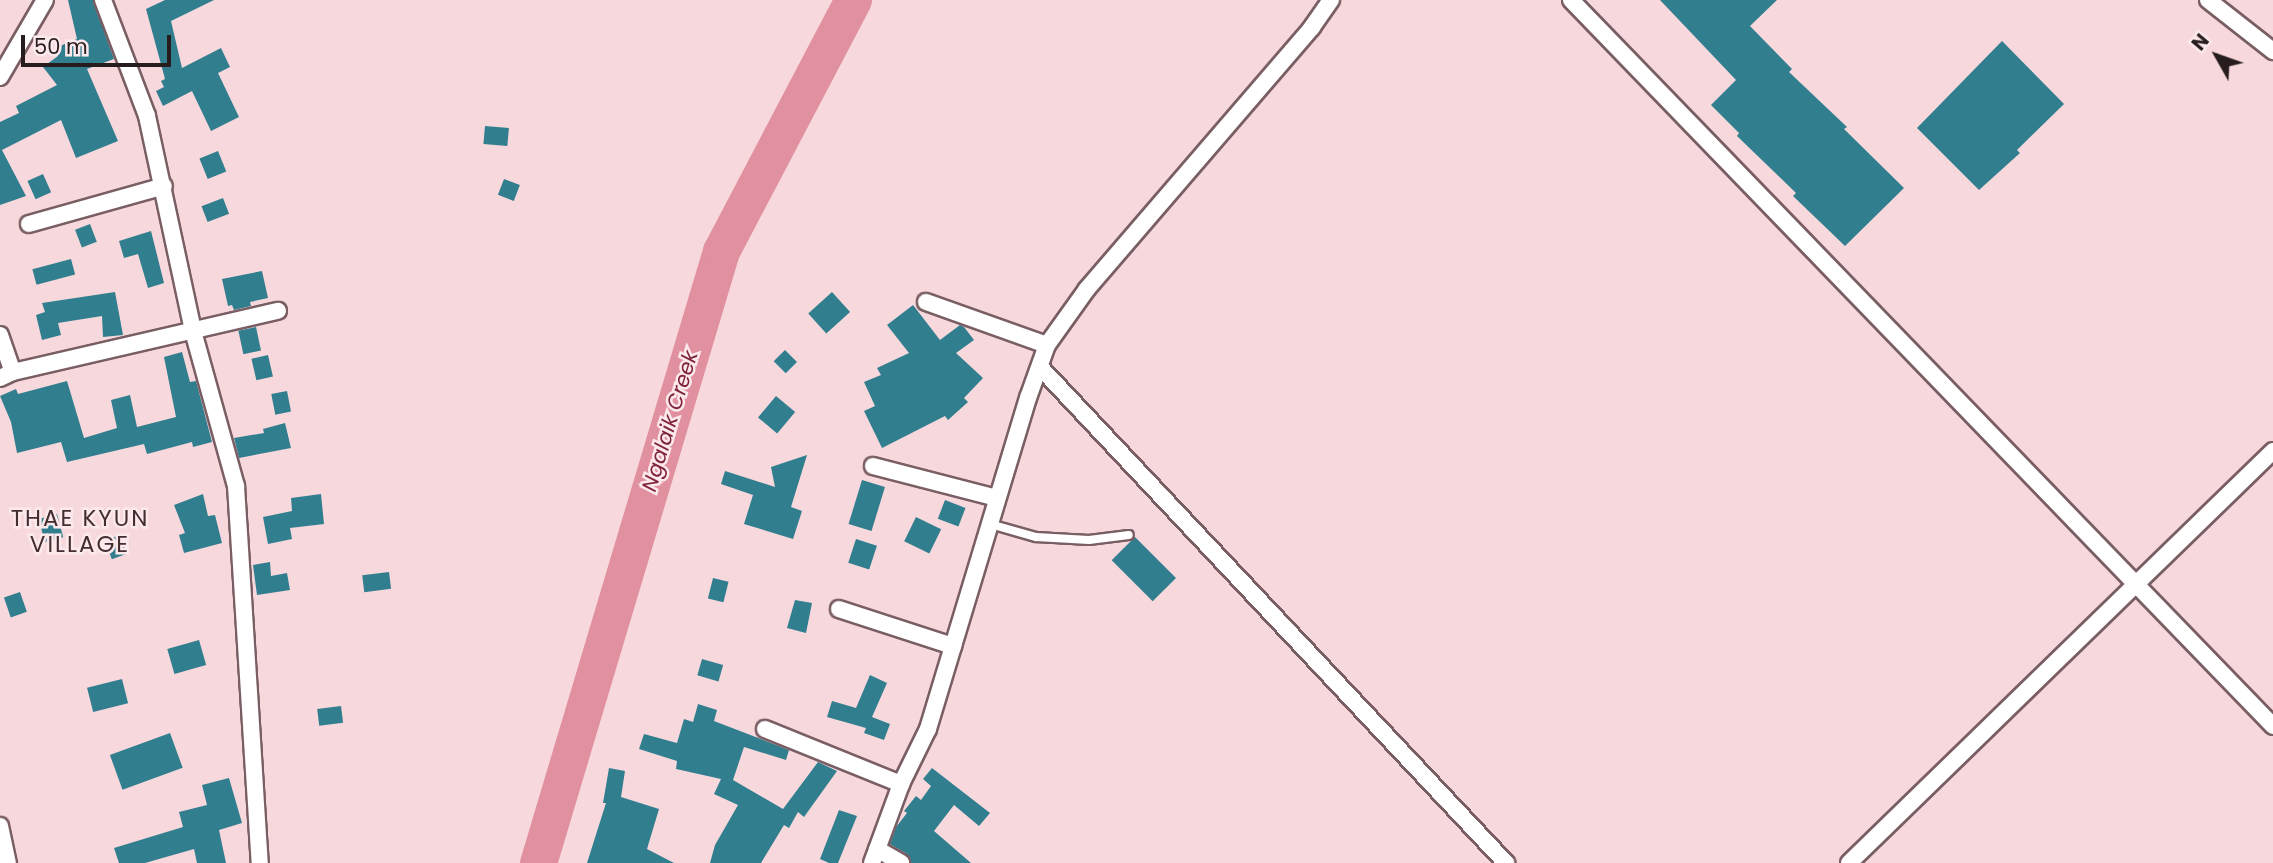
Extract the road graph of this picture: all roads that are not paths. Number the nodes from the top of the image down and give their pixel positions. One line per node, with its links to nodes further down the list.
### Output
1 (45, 0): 7 (street)
2 (103, 0): 8 (street)
3 (1331, 0): 14 (street)
4 (1571, 0): 22 (street)
5 (2208, 0): 6 (street)
6 (2273, 51)
7 (0, 77)
8 (164, 186): 9 (street); 12 (street)
9 (29, 224)
10 (926, 302): 14 (street)
11 (278, 311): 12 (street)
12 (193, 331): 16 (street); 31 (street)
13 (0, 335): 16 (street)
14 (1047, 345): 15 (street)
15 (1040, 367): 19 (street); 33 (street)
16 (7, 375)
17 (2273, 451): 22 (street)
18 (873, 466): 19 (street)
19 (997, 498): 20 (street)
20 (990, 524): 21 (lane); 24 (street)
21 (1129, 536)
22 (2135, 584): 25 (street); 34 (street)
23 (839, 609): 24 (street)
24 (953, 646): 27 (street)
25 (2273, 726)
26 (765, 729): 27 (street)
27 (901, 783): 30 (street)
28 (0, 826): 29 (street)
29 (4, 856)
30 (875, 856): 32 (street)
31 (260, 863)
32 (901, 863)
33 (1506, 863)
34 (1849, 863)

